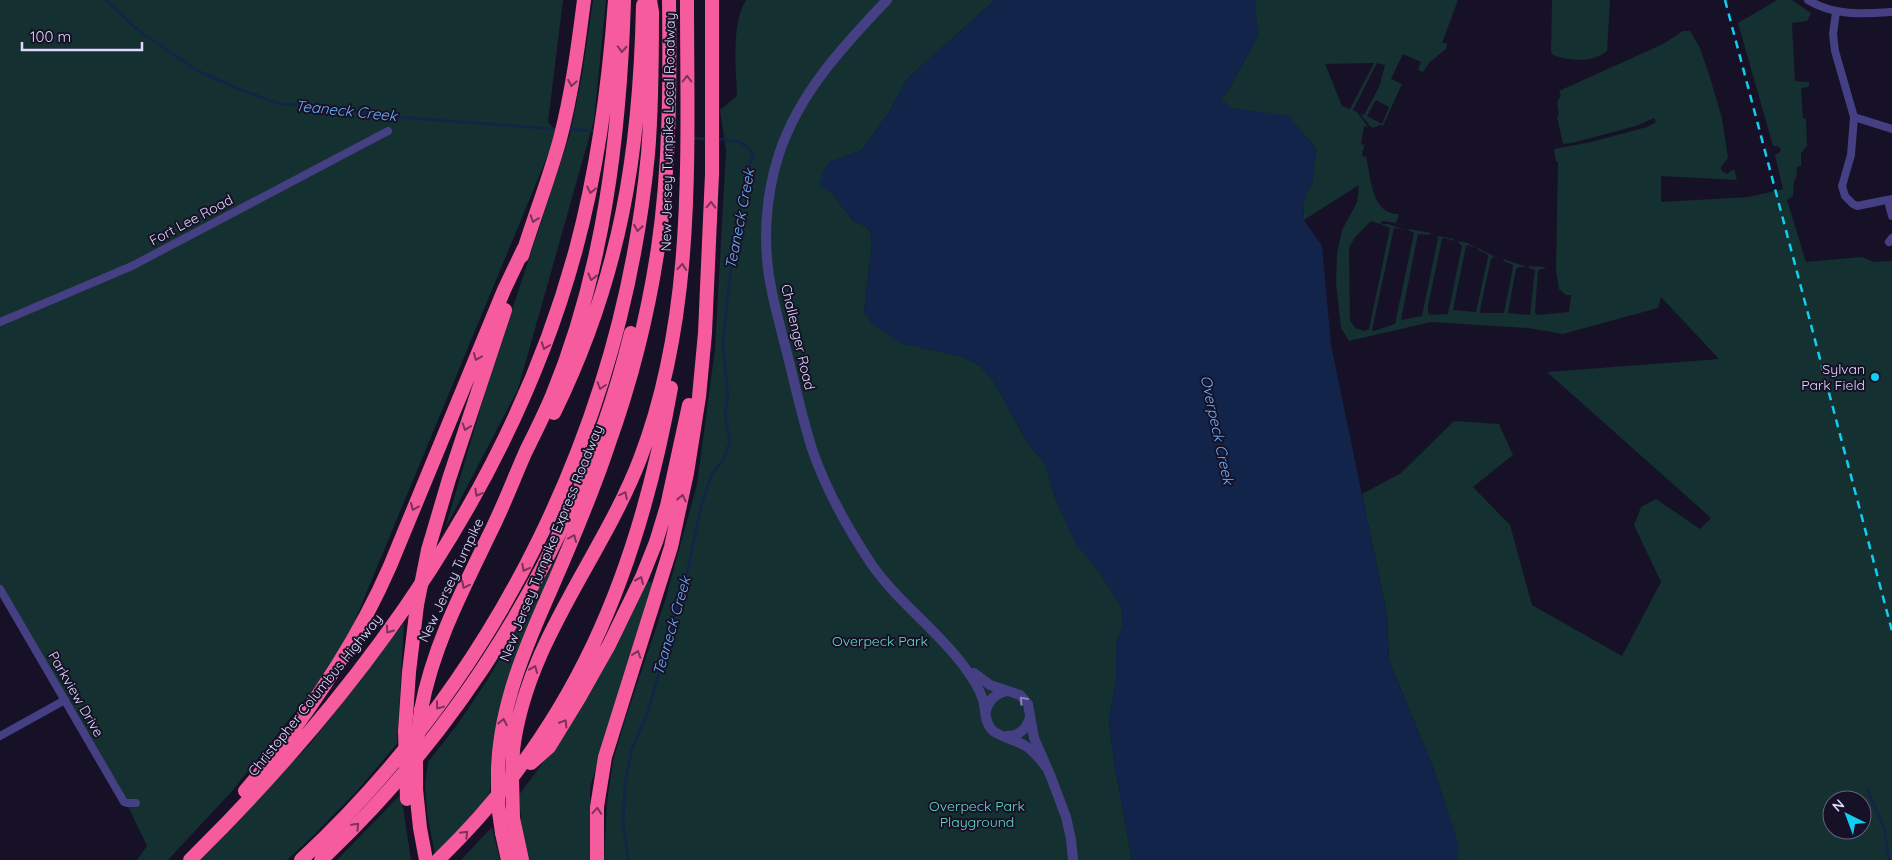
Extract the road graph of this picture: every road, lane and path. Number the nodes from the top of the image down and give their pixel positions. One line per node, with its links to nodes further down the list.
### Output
1 (584, 0): 21 (highway, one-way to 21)
2 (615, 0): 41 (highway, Christopher Columbus Highway, one-way to 41)
3 (624, 0): 26 (highway, one-way to 26)
4 (643, 0): 16 (highway)
5 (650, 0): 16 (highway)
6 (669, 0): 22 (highway, New Jersey Turnpike Express Roadway)
7 (687, 0): 24 (highway, New Jersey Turnpike Local Roadway, one-way to 7)
8 (712, 0): 14 (highway)
9 (718, 0): 14 (highway)
10 (887, 0): 28 (street, Challenger Road)
11 (1808, 0): 12 (street)
12 (1836, 12): 13 (street); 15 (street)
13 (1892, 12)
14 (712, 18): 23 (highway, one-way to 14)
15 (1854, 117): 17 (street); 19 (street)
16 (643, 125): 26 (highway); 42 (highway, one-way to 42)
17 (1892, 129)
18 (388, 131): 25 (street, Fort Lee Road)
19 (1890, 200): 20 (street)
20 (1892, 216)
21 (524, 248): 37 (highway, one-way to 37, bridge); 40 (highway, one-way to 40)
22 (656, 264): 43 (highway, one-way to 22); 45 (highway, New Jersey Turnpike Express Roadway, one-way to 22, bridge)
23 (706, 288): 36 (highway, one-way to 23); 47 (highway, one-way to 23)
24 (677, 315): 36 (highway); 46 (highway, New Jersey Turnpike Local Roadway, one-way to 24, bridge)
25 (0, 322)
26 (509, 494): 37 (highway, New Jersey Turnpike, one-way to 37, bridge)
27 (0, 589): 30 (street, Parkview Drive)
28 (963, 665): 29 (street, Challenger Road); 31 (street, Challenger Road)
29 (1007, 692): 31 (street); 32 (street, Challenger Road, one-way to 29)
30 (65, 700): 33 (street); 38 (street, Parkview Drive)
31 (986, 711): 34 (street, Challenger Road)
32 (1030, 717): 34 (street); 35 (street, Challenger Road)
33 (0, 736)
34 (1006, 736): 35 (street, Challenger Road)
35 (1046, 767): 48 (street, Challenger Road)
36 (508, 785): 44 (highway, one-way to 36)
37 (411, 794): 39 (highway)
38 (136, 803)
39 (424, 854)
40 (185, 860)
41 (190, 860)
42 (301, 860)
43 (321, 860)
44 (438, 860)
45 (508, 860)
46 (522, 860)
47 (597, 860)
48 (1073, 860)

